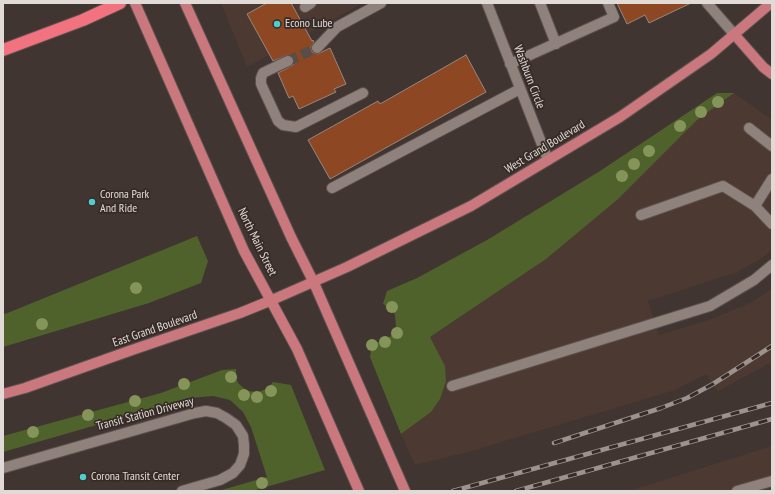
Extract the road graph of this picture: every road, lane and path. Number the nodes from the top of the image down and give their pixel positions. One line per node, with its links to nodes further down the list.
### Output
1 (120, 3): 13 (highway)
2 (135, 3): 29 (main road, North Main Street)
3 (185, 3): 28 (main road)
4 (381, 3): 12 (street)
5 (486, 3): 15 (street, Washburn Circle)
6 (540, 3): 11 (street)
7 (608, 3): 11 (street)
8 (707, 3): 10 (street)
9 (771, 3): 10 (main road, West Grand Boulevard)
10 (734, 34): 16 (main road); 21 (main road, West Grand Boulevard)
11 (556, 44): 15 (street)
12 (317, 48)
13 (3, 50)
14 (288, 61): 18 (street)
15 (510, 64): 17 (street, Washburn Circle)
16 (772, 74)
17 (520, 89): 21 (street, Washburn Circle); 23 (street)
18 (363, 93)
19 (749, 128): 20 (street)
20 (772, 146)
21 (548, 160): 28 (main road, West Grand Boulevard)
22 (772, 179): 24 (street)
23 (332, 188)
24 (755, 206): 25 (street); 26 (street)
25 (641, 215)
26 (772, 224)
27 (772, 265): 30 (street)
28 (314, 283): 29 (main road, East Grand Boulevard); 36 (main road)
29 (272, 300): 31 (main road, East Grand Boulevard); 35 (main road, North Main Street)
30 (452, 386)
31 (3, 394)
32 (3, 468): 34 (street, Transit Station Driveway)
33 (772, 480): 37 (street)
34 (182, 491)
35 (359, 491)
36 (404, 491)
37 (737, 491)

